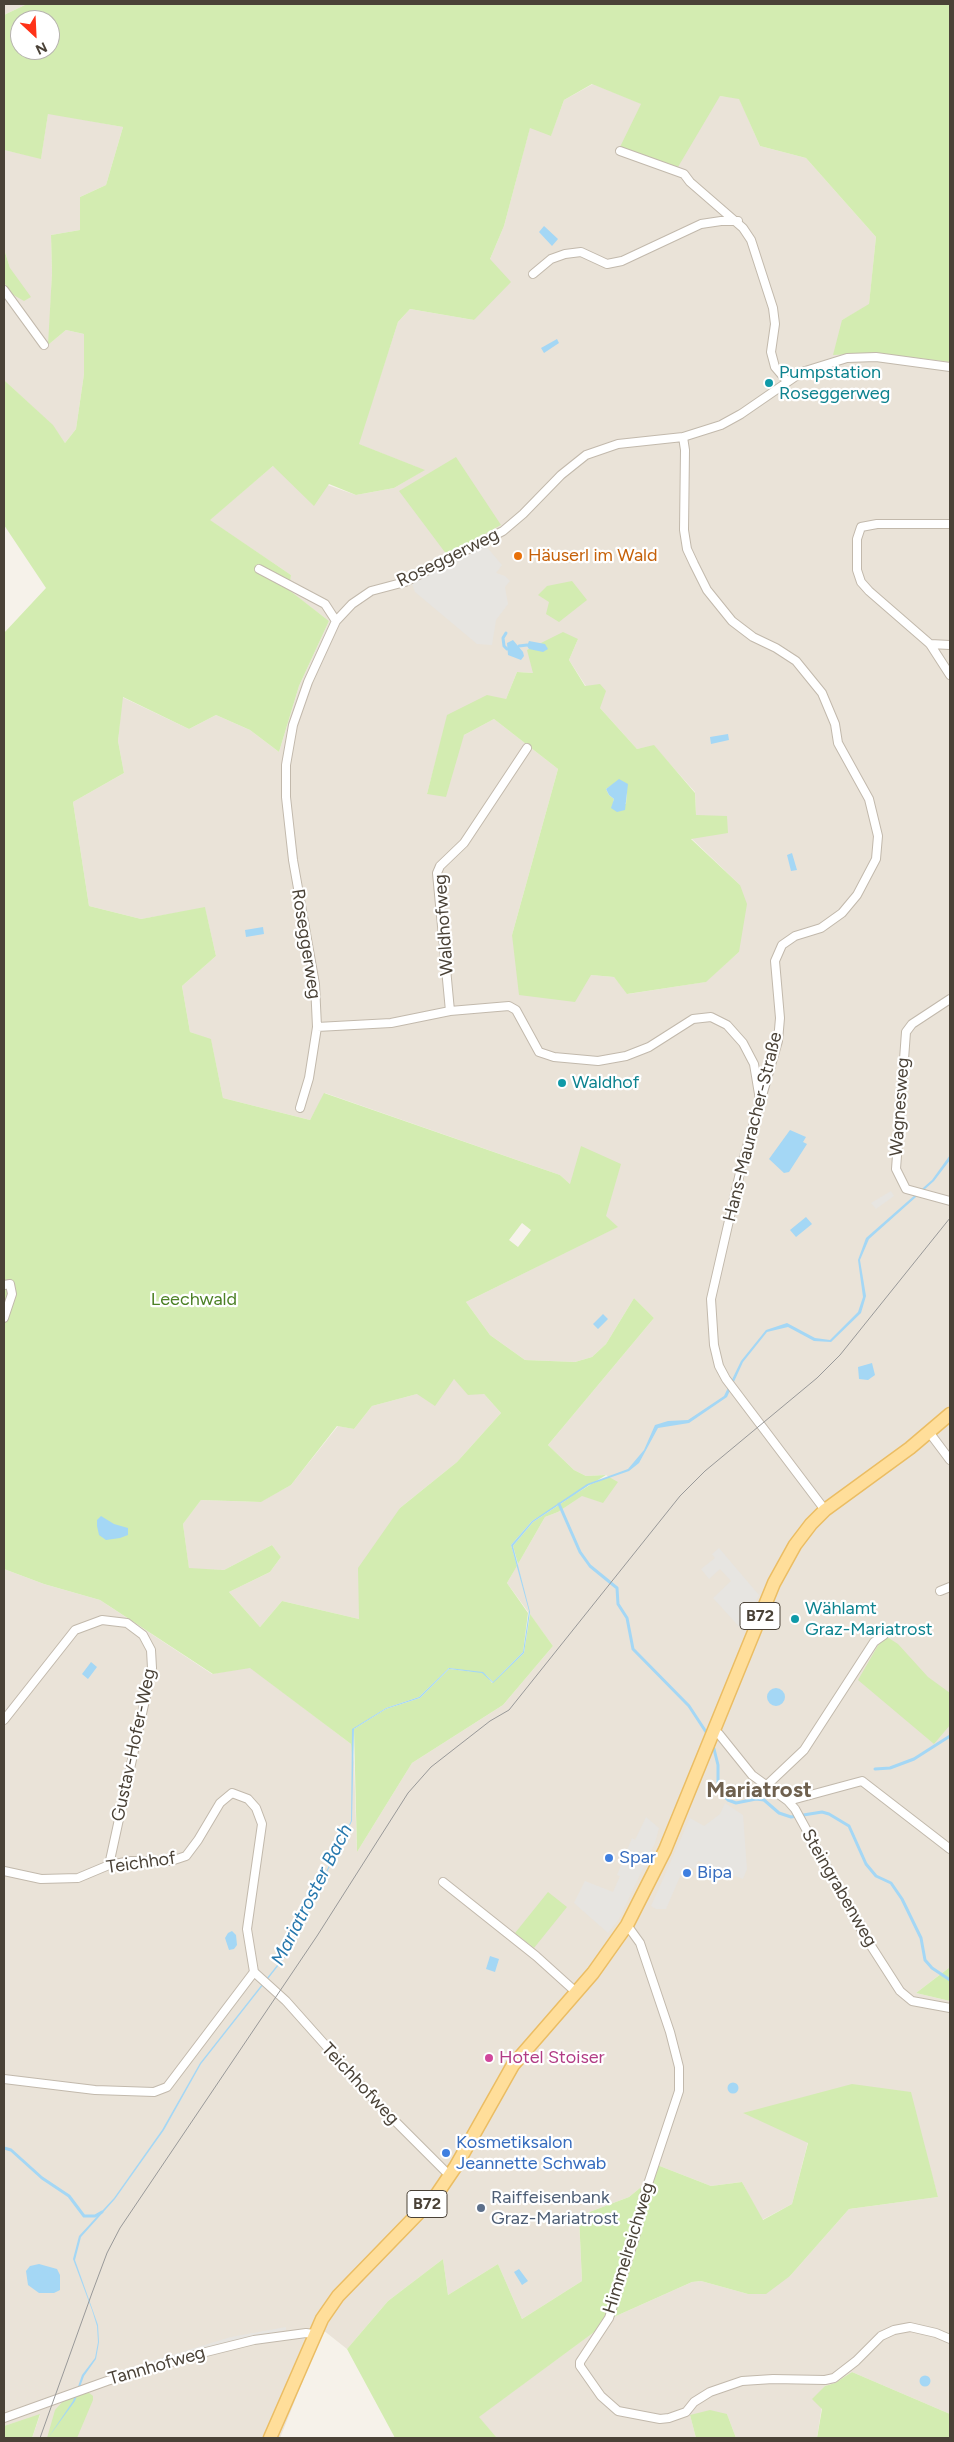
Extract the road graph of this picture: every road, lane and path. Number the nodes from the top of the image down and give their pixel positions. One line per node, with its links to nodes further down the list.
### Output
1 (620, 151): 2 (street)
2 (738, 221): 3 (street); 7 (street)
3 (533, 274)
4 (4, 290): 5 (street)
5 (44, 345)
6 (950, 366): 7 (street, Roseggerweg)
7 (786, 381): 8 (street, Roseggerweg)
8 (683, 437): 11 (street, Roseggerweg); 19 (street, Hans-Mauracher-Straße)
9 (950, 524): 12 (street)
10 (259, 569): 11 (street)
11 (336, 621): 18 (street, Roseggerweg)
12 (930, 644): 13 (street); 14 (street)
13 (950, 646)
14 (950, 675)
15 (526, 748): 17 (street, Waldhofweg)
16 (950, 999): 21 (street, Wagnesweg)
17 (450, 1011): 18 (street); 19 (street)
18 (317, 1027): 20 (street, Roseggerweg)
19 (760, 1102): 27 (street, Hans-Mauracher-Straße)
20 (300, 1108)
21 (950, 1201)
22 (7, 1285): 23 (street)
23 (4, 1318)
24 (950, 1414): 25 (main road, B72)
25 (929, 1432): 26 (street); 27 (main road, B72)
26 (950, 1460)
27 (825, 1510): 32 (main road, B72)
28 (950, 1587): 29 (street)
29 (940, 1591)
30 (884, 1635): 33 (street)
31 (4, 1720): 36 (street, Gustav-Hofer-Weg)
32 (710, 1740): 33 (street, Steingrabenweg); 39 (main road, B72)
33 (766, 1786): 34 (street, Steingrabenweg)
34 (788, 1801): 35 (street); 42 (street, Steingrabenweg)
35 (950, 1849)
36 (109, 1865): 37 (street, Teichhof); 40 (street, Teichhof)
37 (4, 1871)
38 (443, 1882): 41 (street)
39 (627, 1925): 41 (main road, B72); 46 (street, Himmelreichweg)
40 (257, 1974): 43 (street); 44 (street, Teichhofweg)
41 (577, 1993): 44 (main road, B72)
42 (950, 2008)
43 (4, 2079)
44 (450, 2176): 45 (main road, B72)
45 (314, 2334): 47 (street, Tannhofweg); 48 (main road, B72)
46 (950, 2339)
47 (4, 2418)
48 (270, 2438)

